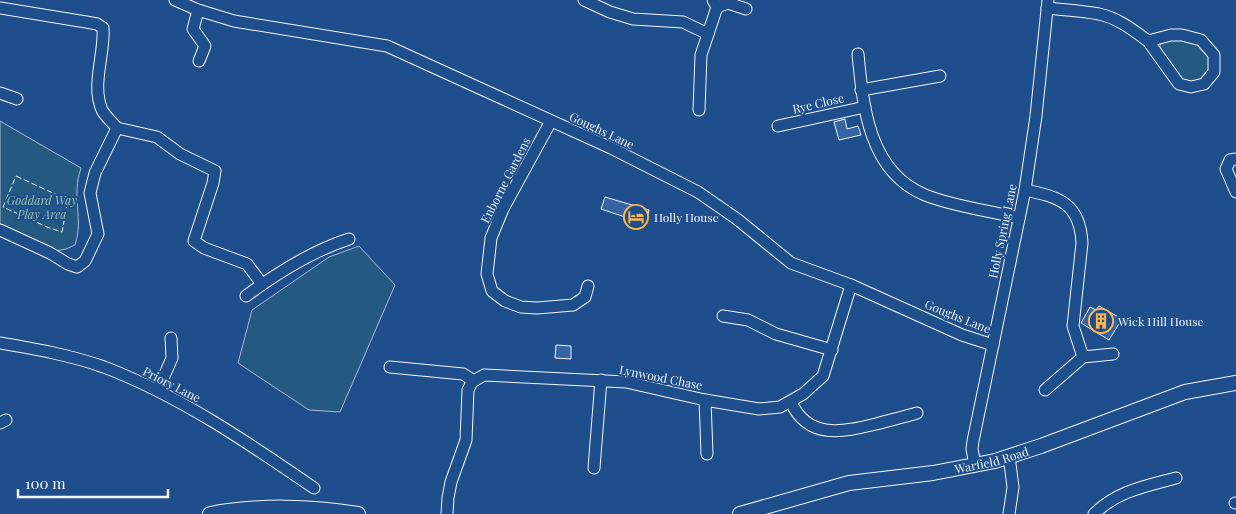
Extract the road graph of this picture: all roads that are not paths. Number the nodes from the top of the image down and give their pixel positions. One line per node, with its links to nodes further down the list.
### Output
1 (175, 0): 7 (street, Goughs Lane)
2 (584, 0): 8 (street)
3 (715, 4): 6 (street); 8 (street)
4 (1048, 4): 9 (street); 22 (street, Holly Spring Lane)
5 (0, 8): 20 (street)
6 (746, 9)
7 (198, 10): 11 (street); 18 (street, Goughs Lane)
8 (708, 34): 17 (street)
9 (1148, 41): 9 (street)
10 (858, 54): 13 (street)
11 (199, 61)
12 (940, 76): 13 (street)
13 (861, 90): 16 (street)
14 (0, 93): 15 (street)
15 (18, 100)
16 (865, 107): 19 (street, Rye Close); 24 (street)
17 (700, 110)
18 (551, 121): 28 (street, Goughs Lane); 29 (street, Enborne Gardens)
19 (778, 126)
20 (117, 128): 25 (street); 27 (street)
21 (1236, 159): 23 (street)
22 (1025, 190): 24 (street, Holly Spring Lane); 37 (street)
23 (1236, 192)
24 (1019, 218): 34 (street, Holly Spring Lane)
25 (0, 230)
26 (349, 239): 27 (street)
27 (262, 284): 30 (street)
28 (851, 285): 34 (street, Goughs Lane); 35 (street, Lynwood Chase)
29 (588, 286)
30 (246, 296)
31 (723, 316): 35 (street)
32 (171, 338): 42 (street)
33 (0, 343): 42 (street, Priory Lane)
34 (993, 345): 49 (street, Holly Spring Lane)
35 (832, 350): 45 (street, Lynwood Chase)
36 (1113, 354): 37 (street)
37 (1083, 357): 43 (street)
38 (390, 367): 40 (street)
39 (601, 380): 40 (street, Lynwood Chase); 44 (street, Lynwood Chase); 50 (street)
40 (474, 381): 56 (street)
41 (1236, 382): 48 (main road, Warfield Road)
42 (158, 390): 52 (street, Priory Lane)
43 (1045, 390)
44 (705, 400): 45 (street, Lynwood Chase); 47 (street)
45 (791, 402): 46 (street)
46 (912, 418)
47 (707, 454)
48 (1009, 456): 49 (main road, Warfield Road); 58 (street)
49 (976, 465): 57 (main road, Warfield Road)
50 (594, 468)
51 (1176, 478): 59 (street)
52 (314, 488)
53 (269, 511): 54 (main road); 55 (main road)
54 (210, 514)
55 (358, 514)
56 (447, 514)
57 (740, 514)
58 (1009, 514)
59 (1094, 514)

